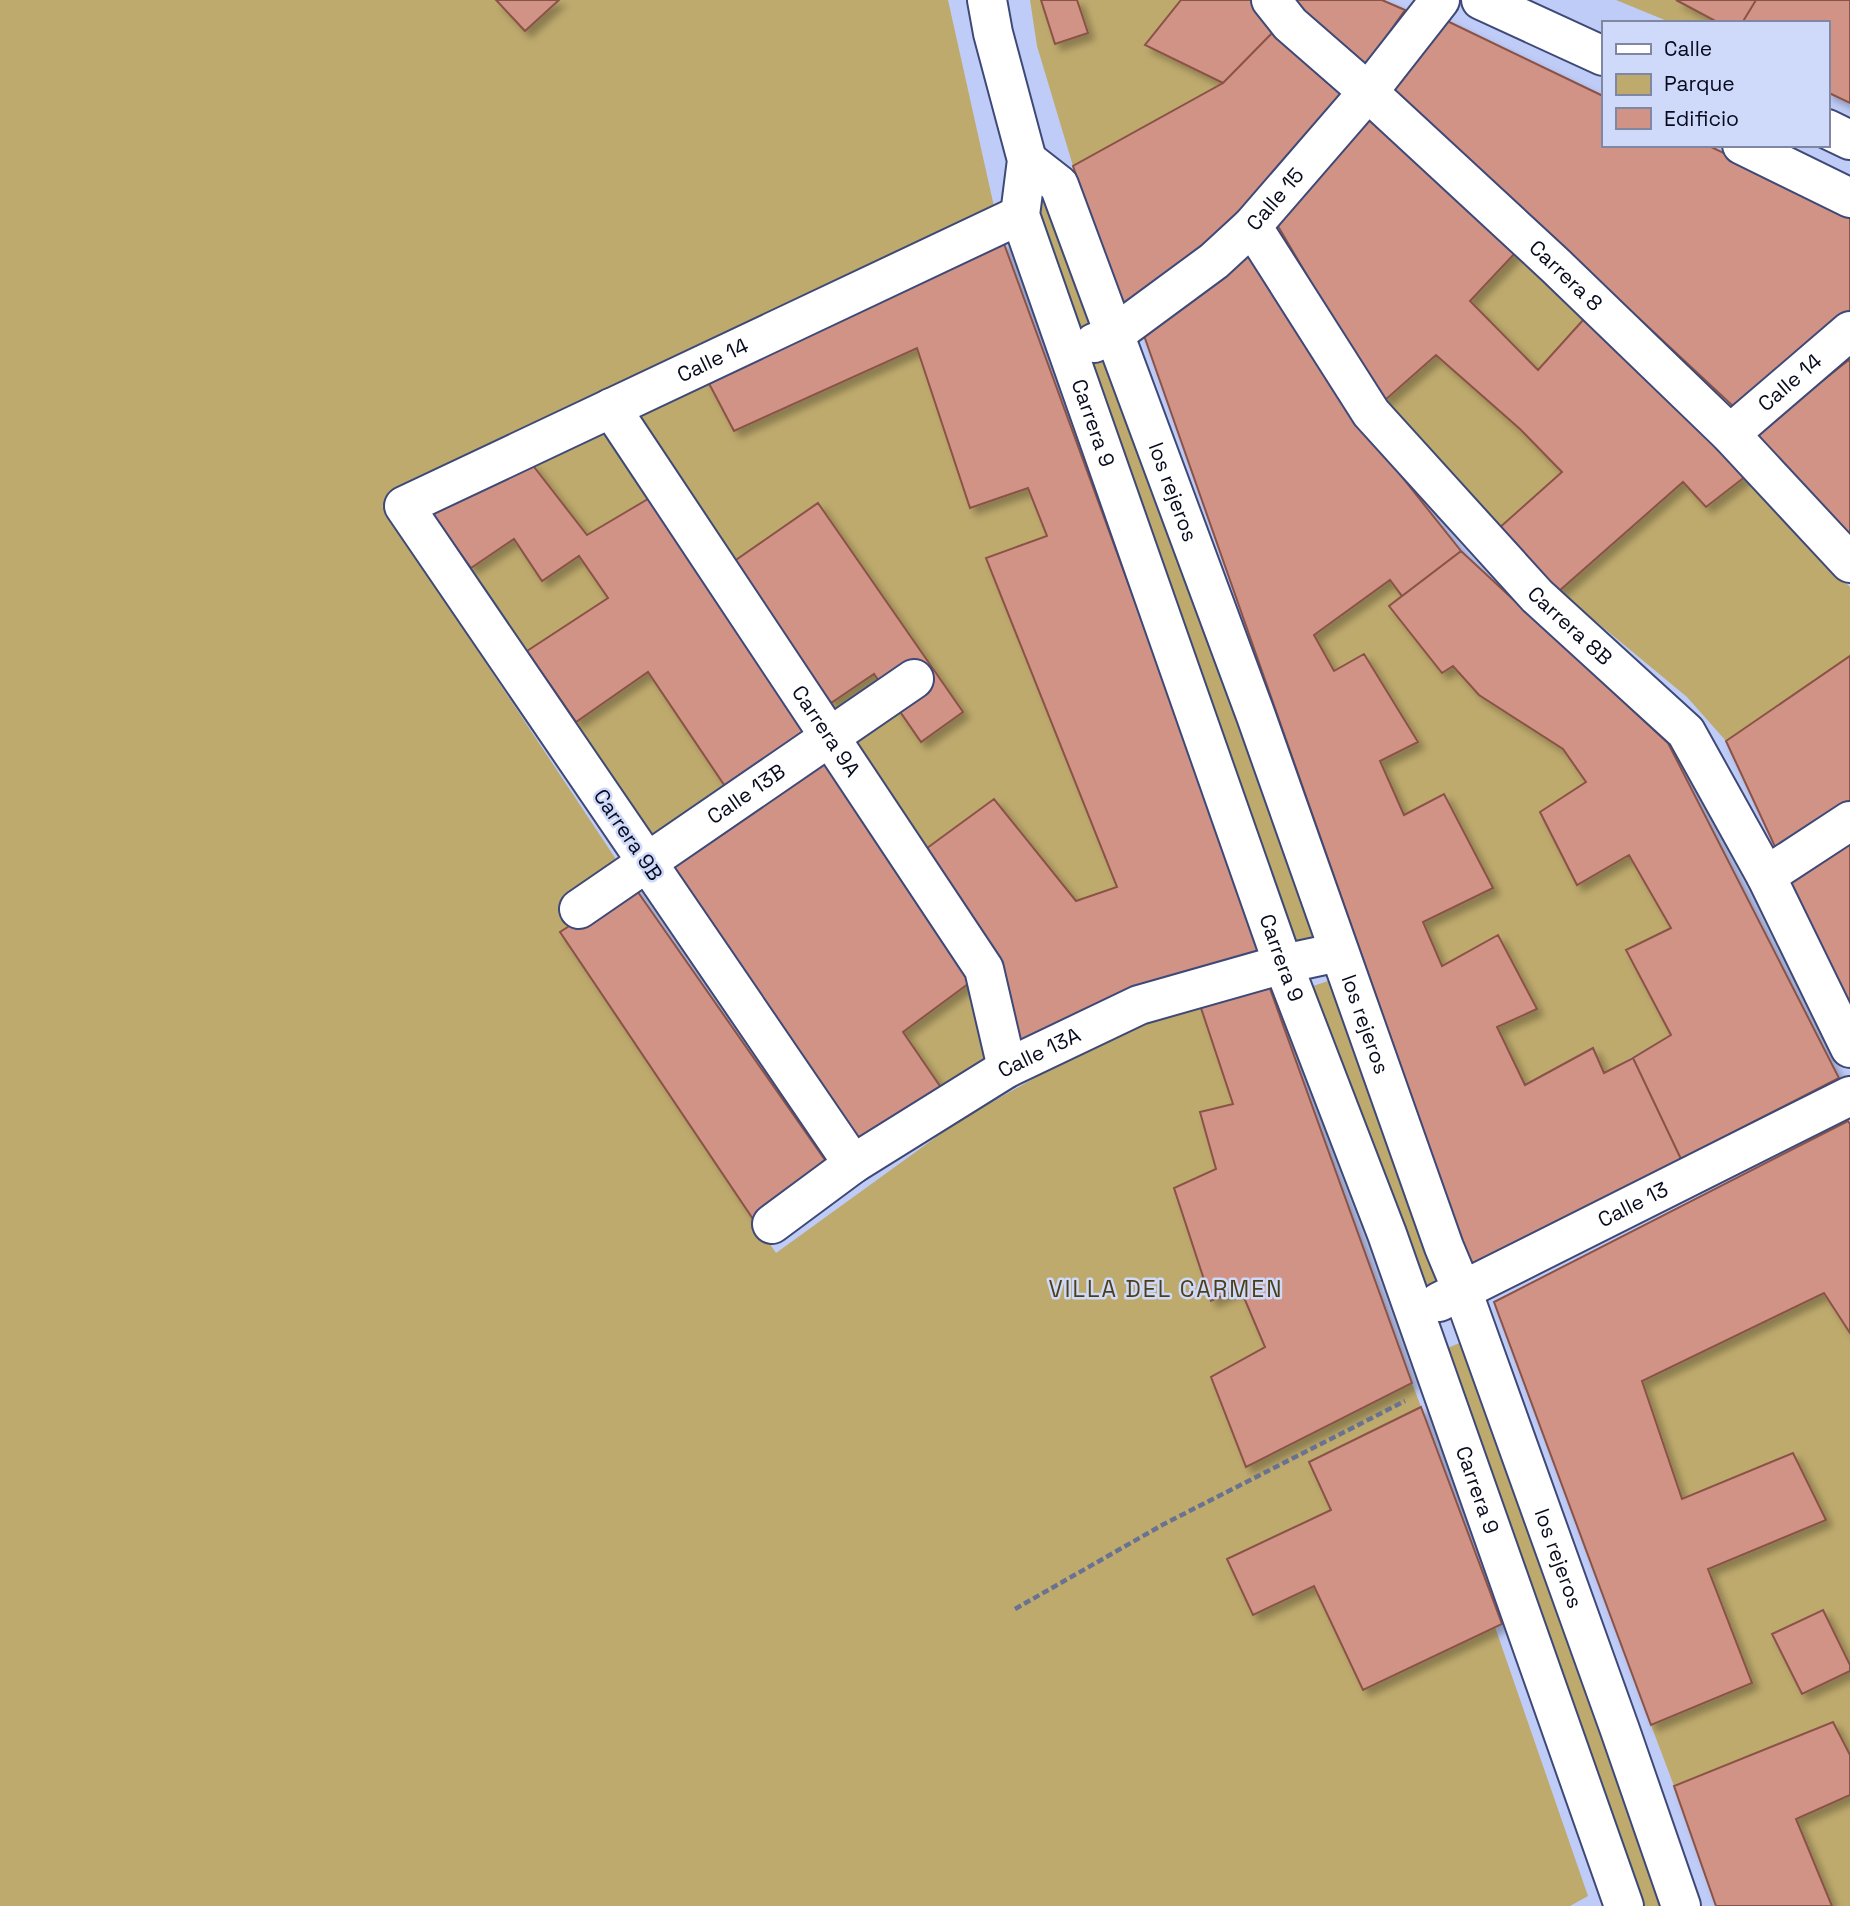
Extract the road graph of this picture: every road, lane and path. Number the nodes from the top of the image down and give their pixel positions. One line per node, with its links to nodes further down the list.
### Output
1 (988, 0): 10 (street, Carrera 9)
2 (1270, 0): 6 (street, Carrera 8)
3 (1440, 0): 6 (street, Calle 15)
4 (1481, 0): 5 (street)
5 (1602, 56)
6 (1368, 92): 13 (street, Calle 15); 18 (street, Carrera 8)
7 (1829, 131): 8 (street)
8 (1850, 140)
9 (1746, 147): 11 (street)
10 (1027, 160): 12 (street, Carrera 9); 15 (street, los rejeros)
11 (1850, 198)
12 (1020, 215): 16 (street, Carrera 9); 17 (street, Calle 14)
13 (1252, 226): 15 (street, Calle 15); 25 (street, Carrera 8B)
14 (1850, 331): 18 (street, Calle 14)
15 (1115, 334): 16 (street, Calle 15); 27 (street, los rejeros)
16 (1069, 353): 28 (street, Carrera 9)
17 (611, 408): 19 (street, Calle 14); 22 (street, Carrera 9A)
18 (1730, 434): 20 (street, Carrera 8)
19 (404, 506): 24 (street, Carrera 9B)
20 (1850, 563)
21 (914, 679): 22 (street, Calle 13B)
22 (830, 738): 24 (street, Calle 13B); 30 (street, Carrera 9A)
23 (1850, 821): 25 (street)
24 (646, 862): 26 (street, Calle 13B); 32 (street, Carrera 9B)
25 (1766, 876): 29 (street, Carrera 8B)
26 (579, 909)
27 (1339, 952): 28 (street, Calle 13A); 34 (street, los rejeros)
28 (1283, 964): 30 (street, Calle 13A); 35 (street, Carrera 9)
29 (1850, 1048)
30 (1007, 1068): 32 (street, Calle 13A)
31 (1850, 1096): 34 (street, Calle 13)
32 (853, 1164): 33 (street, Calle 13A)
33 (772, 1224)
34 (1462, 1290): 35 (street, Calle 13); 39 (street, los rejeros)
35 (1415, 1314): 36 (street, Carrera 9)
36 (1440, 1382): 37 (path); 38 (street, Carrera 9)
37 (1015, 1609)
38 (1623, 1906)
39 (1681, 1906)

